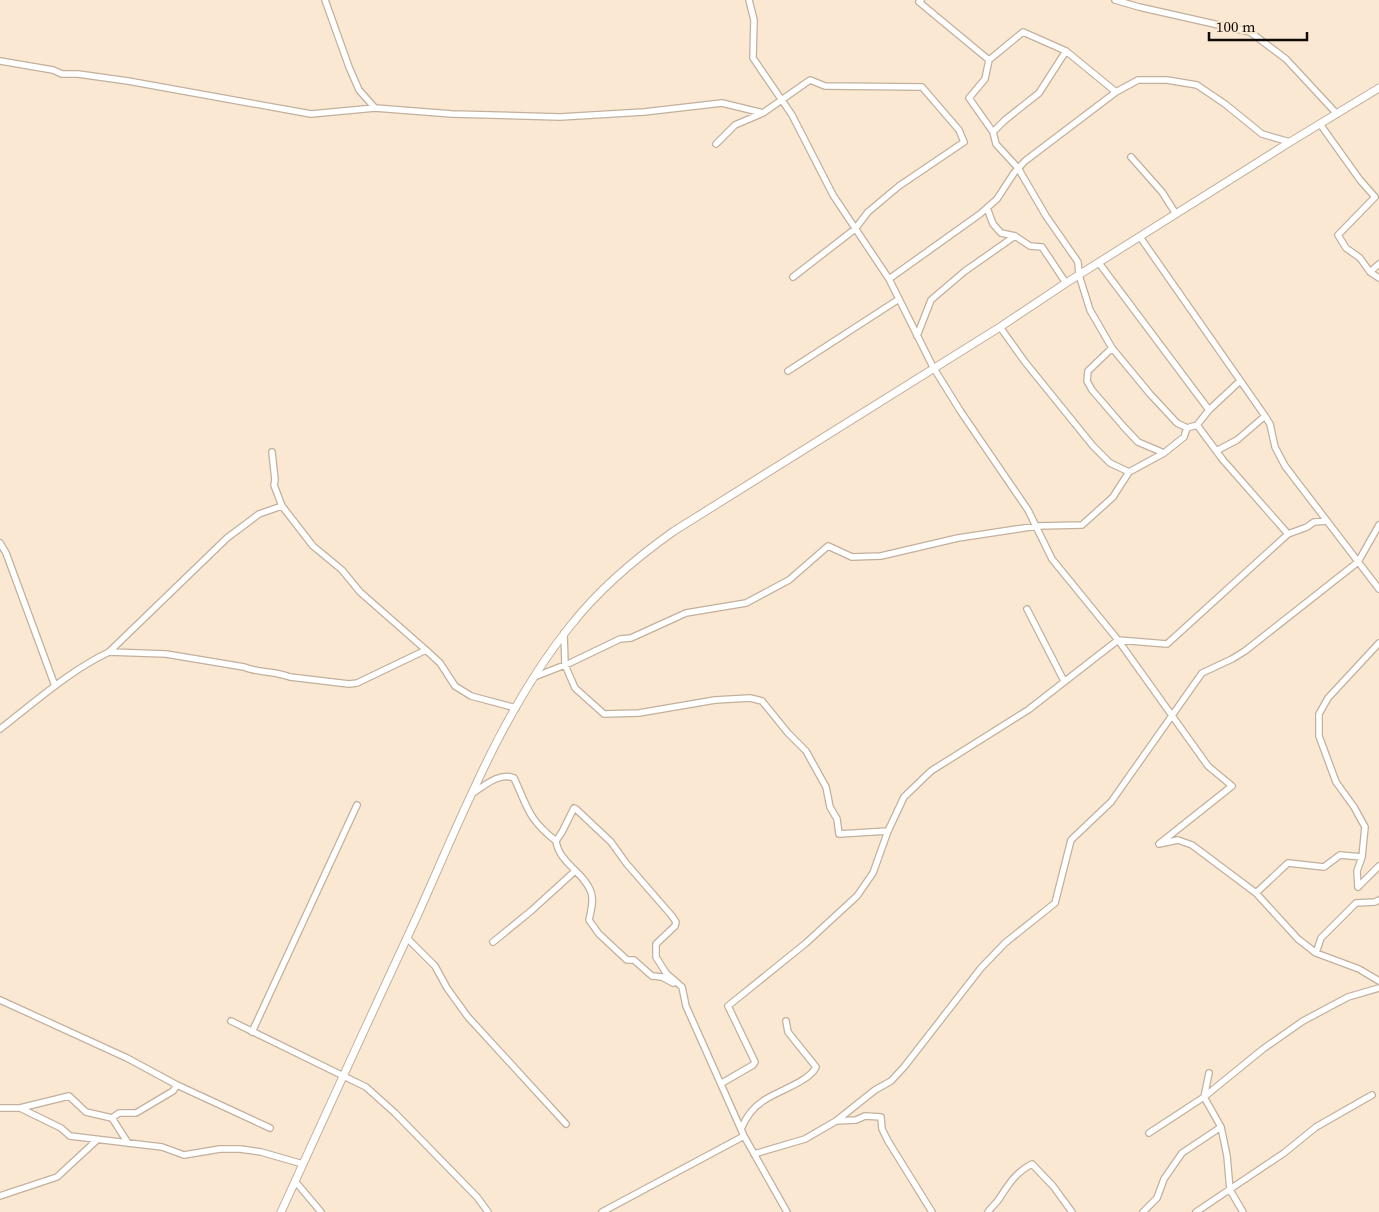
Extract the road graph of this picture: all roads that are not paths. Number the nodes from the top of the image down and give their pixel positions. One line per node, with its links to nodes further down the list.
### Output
1 (325, 0): 11 (street)
2 (749, 0): 10 (street)
3 (921, 0): 6 (street)
4 (1115, 0): 13 (street)
5 (1066, 51): 6 (street); 8 (street); 15 (street)
6 (989, 60): 15 (street)
7 (0, 62): 11 (street)
8 (1116, 92): 16 (street); 19 (street)
9 (1377, 92): 13 (street)
10 (782, 100): 12 (street); 22 (street); 22 (street)
11 (375, 108): 12 (street)
12 (763, 113): 17 (street)
13 (1337, 114): 14 (street)
14 (1320, 124): 16 (street); 27 (street)
15 (993, 132): 19 (street)
16 (1290, 142): 21 (street)
17 (716, 144)
18 (1131, 157): 21 (street)
19 (1018, 168): 20 (street); 28 (street)
20 (987, 208): 23 (street); 31 (street)
21 (1176, 214): 24 (street)
22 (855, 229): 29 (street); 31 (street)
23 (1015, 236): 32 (street); 35 (street)
24 (1140, 237): 25 (street); 39 (street)
25 (1099, 263): 28 (street); 40 (street)
26 (1379, 264): 27 (street)
27 (1370, 272): 30 (street)
28 (1079, 275): 32 (street); 36 (street)
29 (793, 277)
30 (1379, 278)
31 (889, 279): 33 (street)
32 (1066, 282): 34 (street)
33 (899, 299): 35 (street); 38 (street)
34 (1000, 327): 37 (street); 47 (street)
35 (917, 336): 37 (street)
36 (1112, 348): 43 (street); 46 (street)
37 (933, 367): 51 (street); 57 (street)
38 (788, 371)
39 (1240, 381): 40 (street); 41 (street)
40 (1209, 410): 42 (street)
41 (1265, 416): 44 (street); 49 (street)
42 (1197, 425): 43 (street); 44 (street)
43 (1187, 428): 46 (street)
44 (1216, 451): 52 (street)
45 (272, 452): 48 (street)
46 (1164, 453): 47 (street)
47 (1129, 472): 51 (street)
48 (282, 506): 60 (street); 61 (street)
49 (1327, 521): 52 (street); 54 (street)
50 (1379, 525): 54 (street)
51 (1037, 526): 58 (street); 62 (street)
52 (1288, 534): 58 (street)
53 (0, 543): 65 (street)
54 (1358, 562): 55 (street); 67 (street)
55 (1379, 589)
56 (1027, 609): 64 (street)
57 (564, 634): 62 (street); 63 (street)
58 (1118, 640): 64 (street); 67 (street)
59 (1379, 643): 73 (street)
60 (426, 650): 61 (street); 66 (street)
61 (109, 652): 65 (street)
62 (565, 665): 63 (street); 71 (street)
63 (534, 677): 66 (street)
64 (1064, 681): 71 (street)
65 (55, 686): 68 (street)
66 (516, 708): 69 (street)
67 (1172, 714): 76 (street); 97 (street)
68 (0, 729)
69 (473, 793): 72 (street); 78 (street)
70 (357, 805): 87 (street)
71 (888, 831): 90 (street)
72 (556, 841): 75 (street); 82 (street)
73 (1362, 857): 74 (street); 76 (street)
74 (1379, 866)
75 (575, 871): 79 (street); 82 (street)
76 (1256, 893): 80 (street)
77 (1379, 900): 80 (street)
78 (407, 938): 89 (street); 98 (street)
79 (493, 942)
80 (1316, 953): 81 (street)
81 (1379, 981)
82 (682, 987): 90 (street)
83 (1379, 988): 93 (street)
84 (0, 1000): 91 (street)
85 (230, 1021): 87 (street)
86 (786, 1021): 101 (street)
87 (252, 1032): 89 (street)
88 (1209, 1073): 93 (street)
89 (344, 1075): 107 (street); 113 (street)
90 (722, 1083): 101 (street)
91 (177, 1086): 96 (street); 100 (street)
92 (1372, 1095): 109 (street)
93 (1204, 1097): 99 (street); 102 (street)
94 (0, 1108): 95 (street)
95 (20, 1108): 96 (street); 104 (street)
96 (112, 1118): 105 (street)
97 (836, 1121): 106 (street); 116 (street)
98 (566, 1124)
99 (1221, 1127): 109 (street); 119 (street)
100 (270, 1128)
101 (741, 1129): 103 (street)
102 (1149, 1133)
103 (744, 1136): 106 (street); 114 (street)
104 (98, 1140): 105 (street); 110 (street)
105 (128, 1144): 107 (street)
106 (754, 1154): 115 (street)
107 (303, 1164): 108 (street)
108 (295, 1181): 111 (street); 112 (street)
109 (1230, 1190): 120 (street); 121 (street)
110 (0, 1196)
111 (281, 1212)
112 (321, 1212)
113 (488, 1212)
114 (602, 1212)
115 (787, 1212)
116 (932, 1212)
117 (988, 1212): 118 (street)
118 (1072, 1212)
119 (1144, 1212)
120 (1196, 1212)
121 (1243, 1212)

